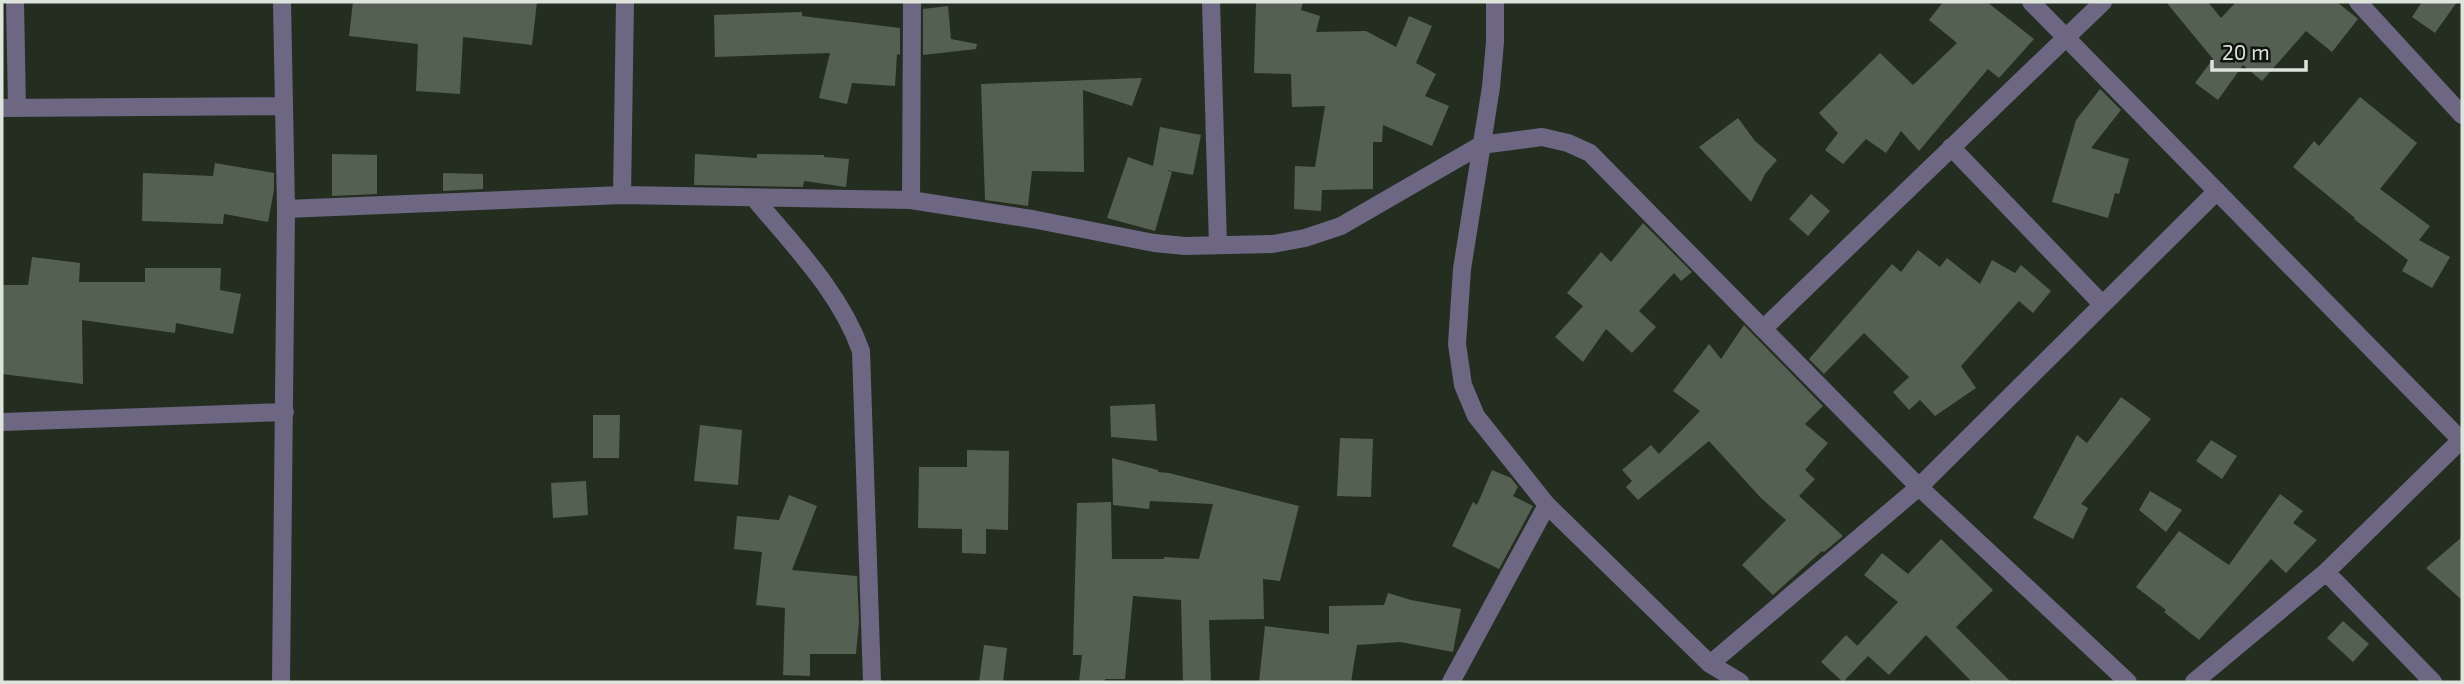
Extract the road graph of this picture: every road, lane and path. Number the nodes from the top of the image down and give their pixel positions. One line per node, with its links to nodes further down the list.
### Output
1 (15, 2): 12 (street)
2 (282, 2): 11 (street)
3 (625, 2): 17 (street)
4 (912, 2): 19 (street)
5 (1211, 2): 21 (street)
6 (1494, 2): 14 (street)
7 (2031, 2): 10 (street)
8 (2103, 2): 10 (street)
9 (2358, 2): 13 (street)
10 (2065, 37): 15 (street); 16 (street)
11 (283, 106): 12 (street); 20 (street)
12 (9, 108)
13 (2462, 115)
14 (1481, 145): 21 (street); 23 (street); 28 (street)
15 (1951, 147): 22 (street); 23 (street)
16 (2217, 191): 22 (street); 26 (street)
17 (622, 195): 18 (street); 20 (street)
18 (754, 198): 19 (street); 32 (street)
19 (911, 200): 21 (street)
20 (286, 209): 24 (street)
21 (1218, 245)
22 (2102, 304): 27 (street)
23 (1763, 329): 27 (street)
24 (285, 412): 25 (street); 31 (street)
25 (2, 422)
26 (2462, 439): 29 (street)
27 (1919, 487): 30 (street); 35 (street)
28 (1547, 505): 30 (street); 33 (street)
29 (2326, 572): 36 (street); 37 (street)
30 (1710, 664): 34 (street)
31 (281, 682)
32 (872, 682)
33 (1451, 682)
34 (1740, 682)
35 (2128, 682)
36 (2194, 682)
37 (2433, 682)

